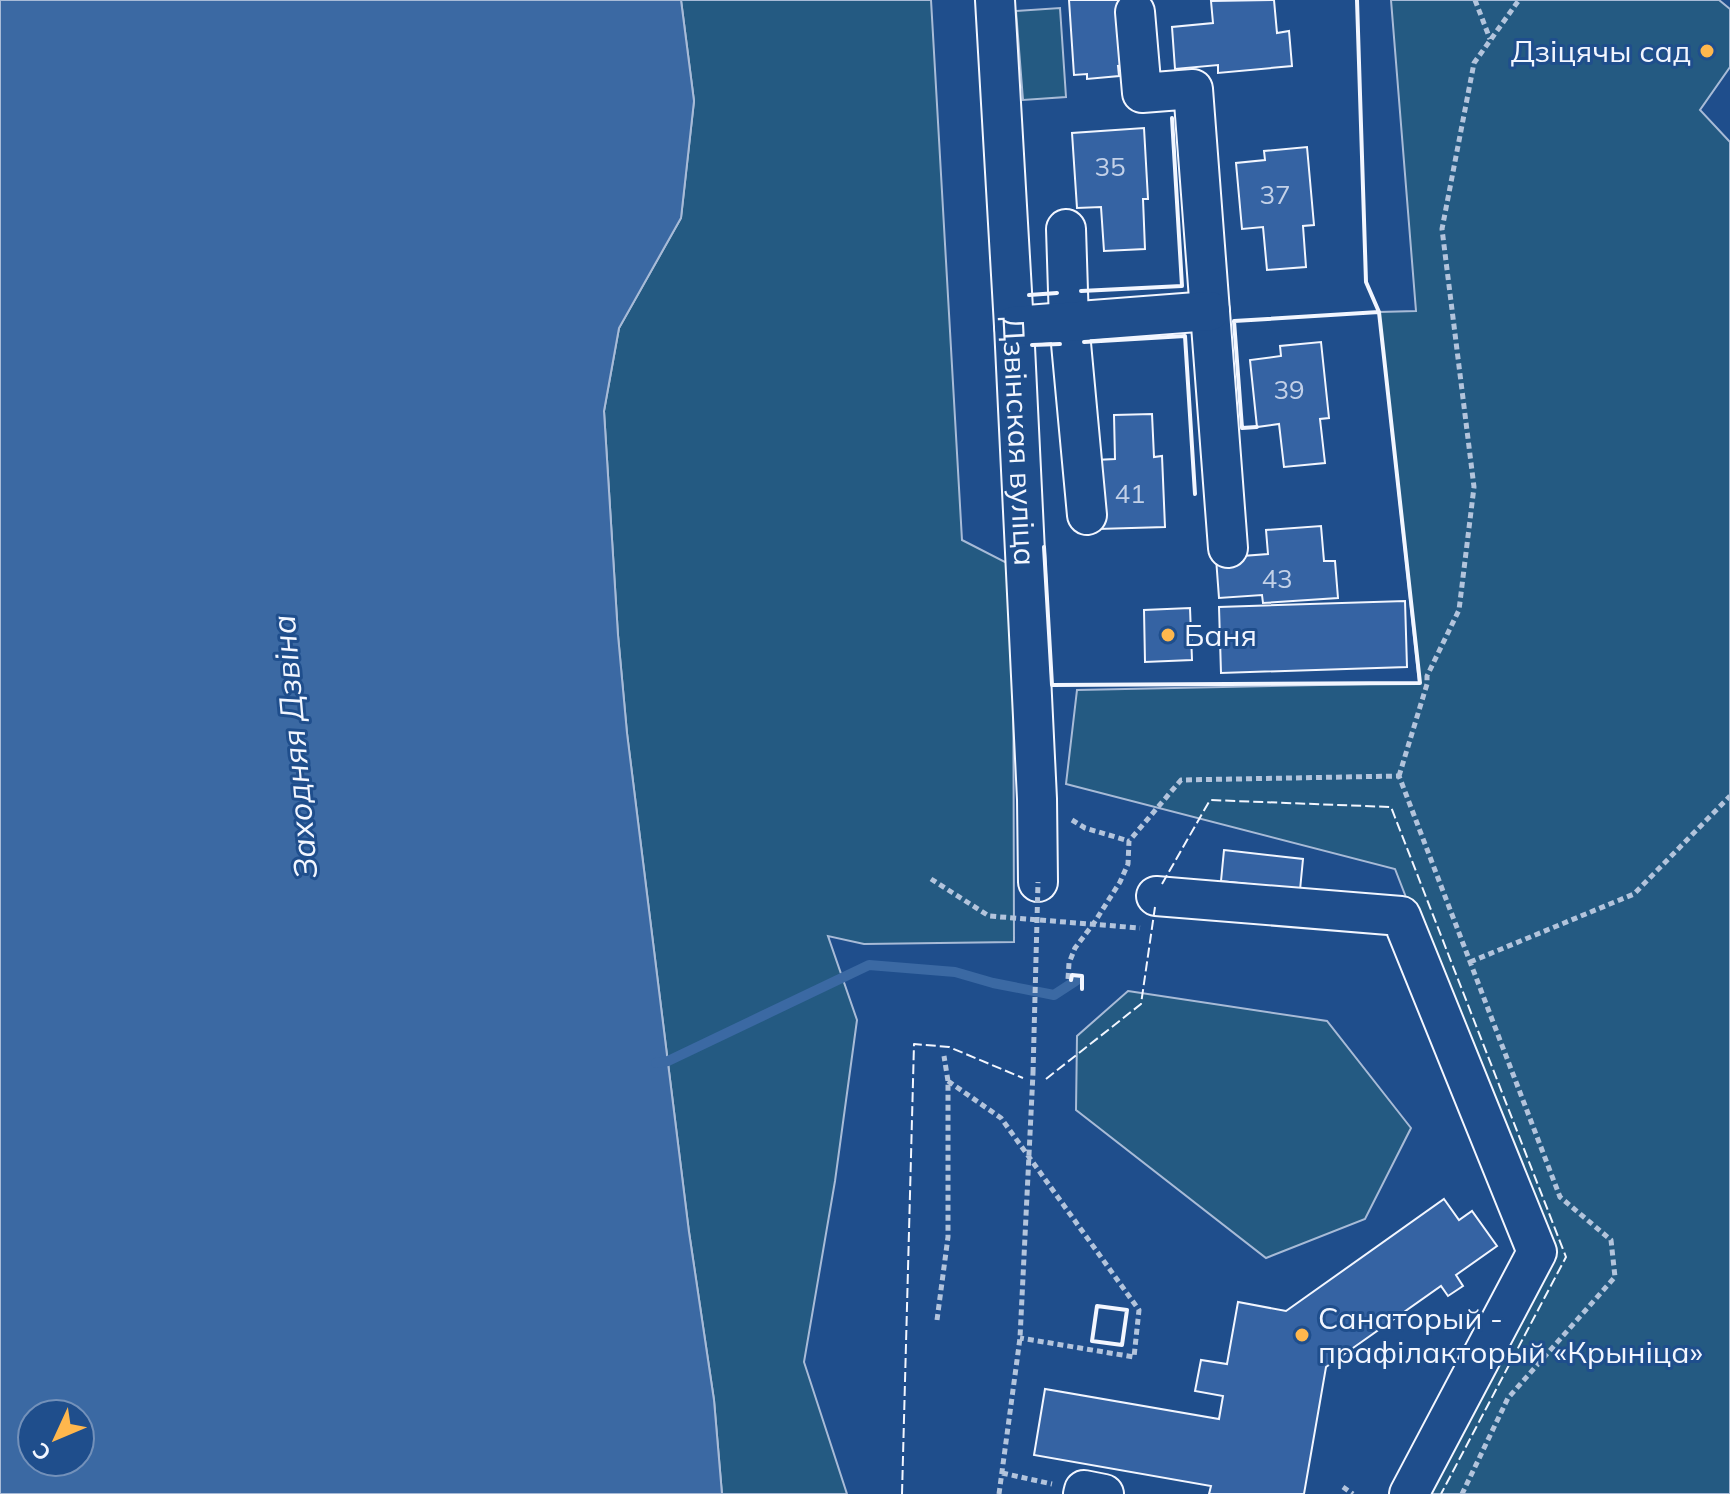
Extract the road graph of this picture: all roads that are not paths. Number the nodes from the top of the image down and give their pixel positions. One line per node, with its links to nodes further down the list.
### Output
1 (995, 0): 6 (street, Дзвінская вуліца)
2 (1135, 12): 4 (street)
3 (1066, 229): 5 (street)
4 (1210, 311): 5 (street); 8 (street)
5 (1069, 322): 6 (street); 7 (street)
6 (1014, 326): 9 (street, Дзвінская вуліца)
7 (1087, 515)
8 (1228, 548)
9 (1038, 882)
10 (1156, 896): 11 (street)
11 (1411, 1494)

